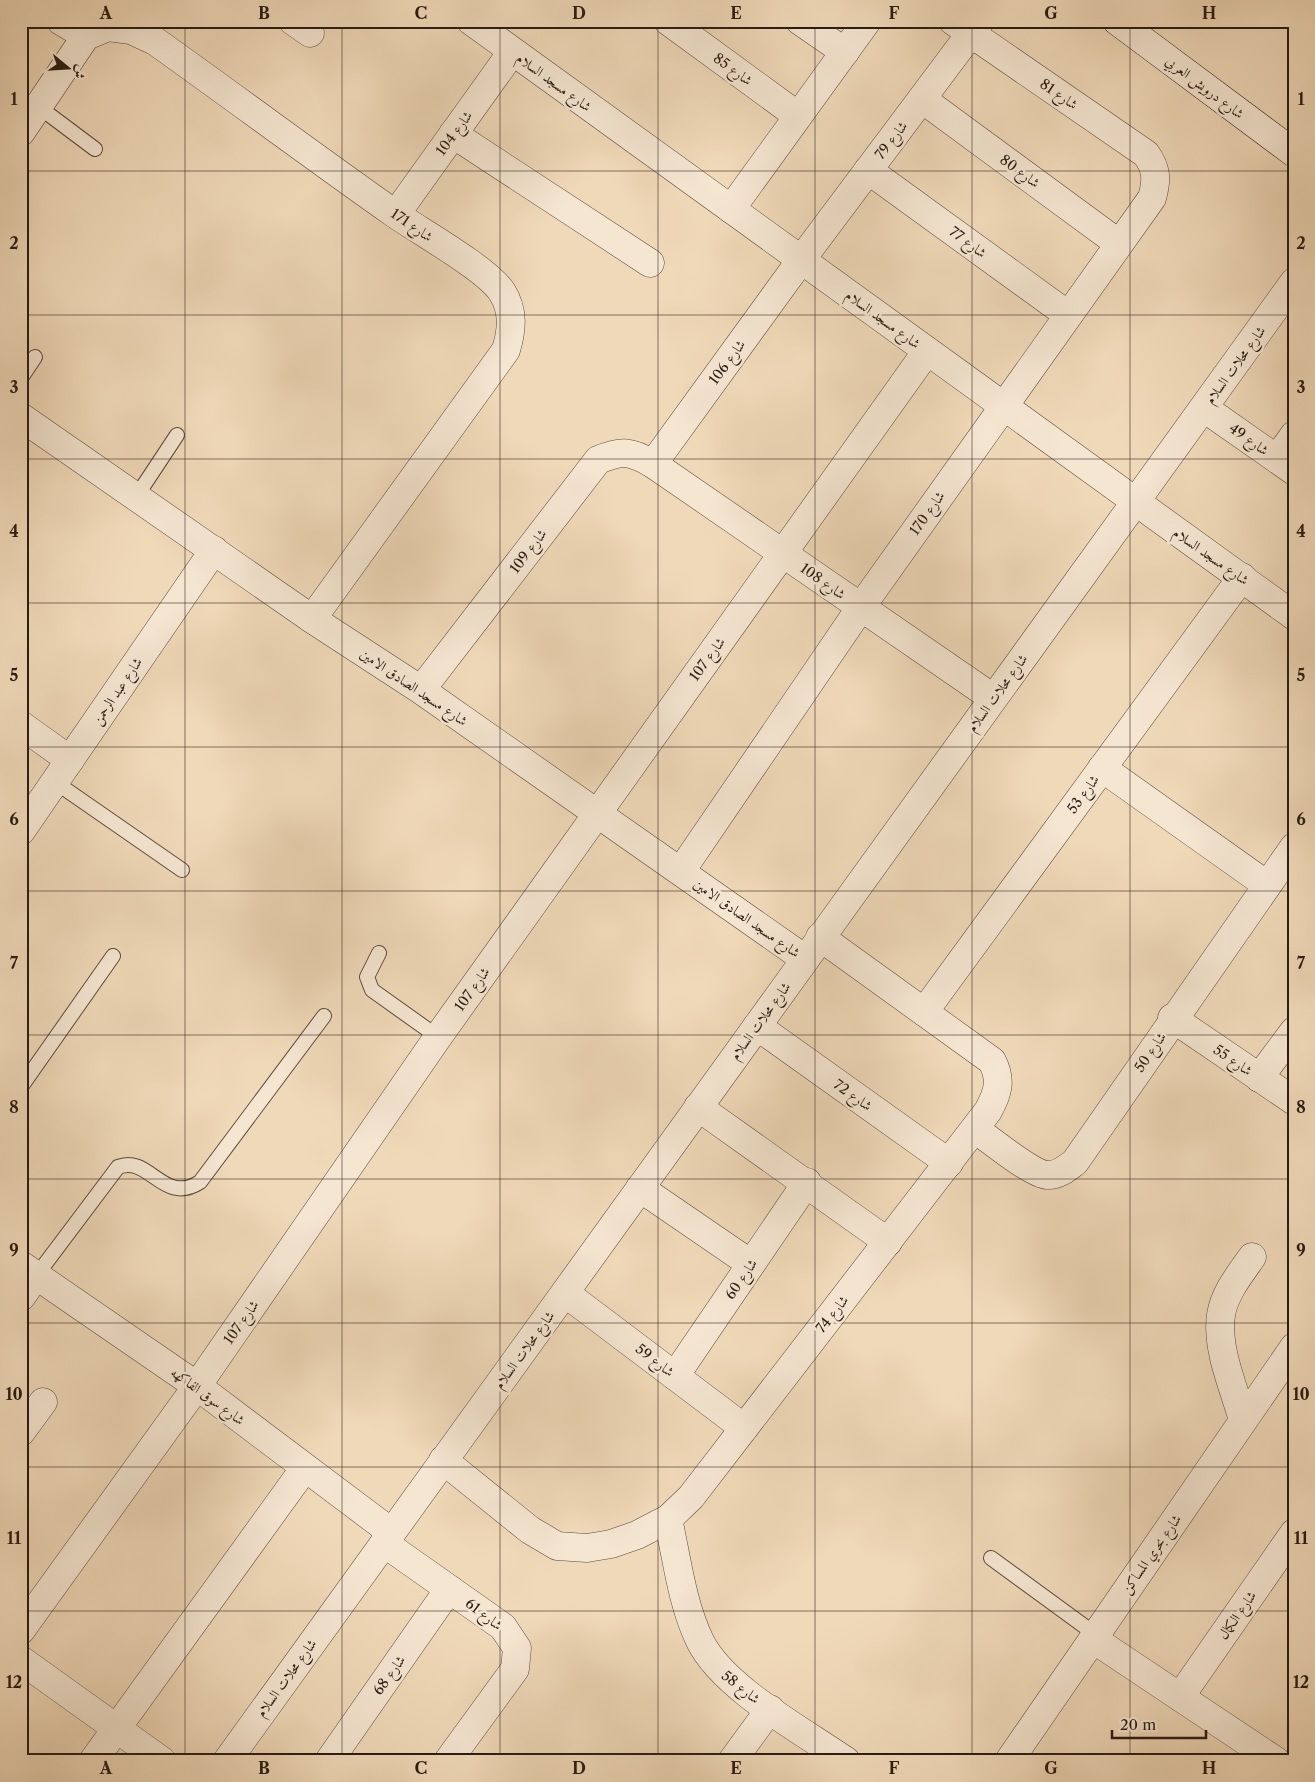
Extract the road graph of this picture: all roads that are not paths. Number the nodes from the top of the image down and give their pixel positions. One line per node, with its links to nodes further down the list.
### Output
1 (61, 21): 8 (street)
2 (471, 21): 9 (street, شارع مسجد السلام)
3 (668, 21): 13 (street, شارع 85)
4 (800, 21): 10 (street)
5 (867, 21): 10 (street)
6 (1117, 21): 17 (street, شارع درويش العربي)
7 (968, 25): 11 (street, شارع 79); 18 (street, شارع 81)
8 (86, 36): 12 (street); 21 (street, شارع 171)
9 (512, 52): 15 (street, شارع 104); 20 (street, شارع مسجد السلام)
10 (845, 52): 13 (street)
11 (922, 99): 19 (street, شارع 79); 22 (street, شارع 80)
12 (38, 107): 14 (street); 16 (lane)
13 (798, 116): 20 (street)
14 (21, 132)
15 (453, 134): 21 (street, شارع 104); 24 (street)
16 (95, 149)
17 (1294, 153)
18 (1146, 154): 22 (street, شارع 170)
19 (868, 170): 23 (street, شارع 79); 26 (street, شارع 77)
20 (731, 209): 23 (street, شارع مسجد السلام)
21 (396, 214): 44 (street, شارع 171)
22 (1118, 243): 26 (street, شارع 170)
23 (802, 260): 27 (street, شارع مسجد السلام); 35 (street, شارع 106)
24 (650, 263)
25 (1294, 282): 31 (street, شارع محلات السلام)
26 (1068, 315): 30 (street, شارع 170)
27 (928, 351): 30 (street, شارع مسجد السلام); 40 (street, شارع 107)
28 (35, 357): 29 (lane)
29 (21, 378)
30 (1002, 407): 38 (street, شارع مسجد السلام); 42 (street, شارع 170)
31 (1204, 408): 36 (street, شارع 49); 38 (street, شارع محلات السلام)
32 (21, 417): 37 (street, شارع مسجد الصادق الامين)
33 (177, 434): 37 (lane)
34 (1294, 436): 36 (street)
35 (654, 464): 40 (street, شارع 108); 45 (street, شارع 109)
36 (1285, 465)
37 (136, 497): 39 (street, شارع مسجد الصادق الامين)
38 (1134, 502): 41 (street, شارع مسجد السلام); 46 (street, شارع محلات السلام)
39 (214, 550): 44 (street, شارع مسجد الصادق الامين); 49 (street, شارع عبد الرحمن)
40 (782, 553): 42 (street, شارع 108); 50 (street, شارع 107)
41 (1242, 577): 43 (street, شارع مسجد السلام); 48 (street, شارع 53)
42 (861, 607): 46 (street, شارع 108); 54 (street, شارع 170)
43 (1294, 616)
44 (312, 619): 45 (street, شارع مسجد الصادق الامين)
45 (422, 690): 50 (street, شارع مسجد الصادق الامين)
46 (994, 698): 56 (street, شارع محلات السلام)
47 (21, 725): 49 (street)
48 (1102, 768): 55 (street); 60 (street, شارع 53)
49 (62, 771): 51 (street, شارع عبد الرحمن); 53 (lane)
50 (596, 813): 54 (street, شارع مسجد الصادق الامين); 65 (street, شارع 107)
51 (21, 831)
52 (1294, 846): 55 (street, شارع 50)
53 (182, 870)
54 (681, 872): 59 (street, شارع مسجد الصادق الامين)
55 (1267, 885): 62 (street, شارع 50)
56 (820, 936): 59 (street, شارع محلات السلام); 60 (street, شارع 74)
57 (379, 953): 65 (lane)
58 (113, 956): 67 (lane)
59 (805, 959): 63 (street, شارع محلات السلام)
60 (924, 1012): 70 (street, شارع 74)
61 (324, 1016): 77 (lane)
62 (1172, 1018): 66 (street, شارع 55); 70 (street, شارع 50)
63 (757, 1026): 69 (street, شارع محلات السلام); 71 (street, شارع 72)
64 (1294, 1031): 66 (street)
65 (438, 1037): 81 (street, شارع 107)
66 (1259, 1078): 68 (street, شارع 55)
67 (21, 1087)
68 (1294, 1101)
69 (698, 1107): 72 (street); 73 (street, شارع محلات السلام)
70 (975, 1129): 71 (street, شارع 74)
71 (948, 1163): 74 (street, شارع 74)
72 (807, 1182): 74 (street); 76 (street, شارع 60)
73 (640, 1188): 76 (street); 78 (street, شارع محلات السلام)
74 (888, 1242): 84 (street, شارع 74)
75 (1252, 1257): 83 (street)
76 (751, 1264): 80 (street, شارع 60)
77 (26, 1279): 81 (street, شارع سوق الفاكهه)
78 (566, 1293): 80 (street, شارع 59); 86 (street, شارع محلات السلام)
79 (1294, 1347): 83 (street, شارع بحري المساكن)
80 (675, 1376): 84 (street, شارع 59)
81 (197, 1386): 87 (street, شارع سوق الفاكهه); 93 (street, شارع 107)
82 (42, 1402): 85 (street)
83 (1243, 1420): 94 (street, شارع بحري المساكن)
84 (744, 1428): 88 (street, شارع 74)
85 (21, 1432)
86 (444, 1460): 88 (street, شارع 74); 90 (street, شارع محلات السلام)
87 (304, 1469): 90 (street, شارع سوق الفاكهه); 98 (street)
88 (668, 1519): 97 (street, شارع 58)
89 (1294, 1533): 96 (street, شارع الكمال)
90 (388, 1538): 92 (street, شارع 61); 101 (street, شارع محلات السلام)
91 (991, 1558): 94 (lane)
92 (448, 1589): 102 (street, شارع 68); 103 (street, شارع 61)
93 (21, 1630)
94 (1094, 1637): 96 (street); 106 (street, شارع بحري المساكن)
95 (21, 1660): 98 (street)
96 (1180, 1697): 107 (street)
97 (770, 1709): 104 (street); 105 (street, شارع 58)
98 (116, 1728): 99 (street); 100 (street)
99 (93, 1761)
100 (162, 1761)
101 (227, 1761)
102 (329, 1761)
103 (448, 1761)
104 (732, 1761)
105 (846, 1761)
106 (1009, 1761)
107 (1276, 1761)

